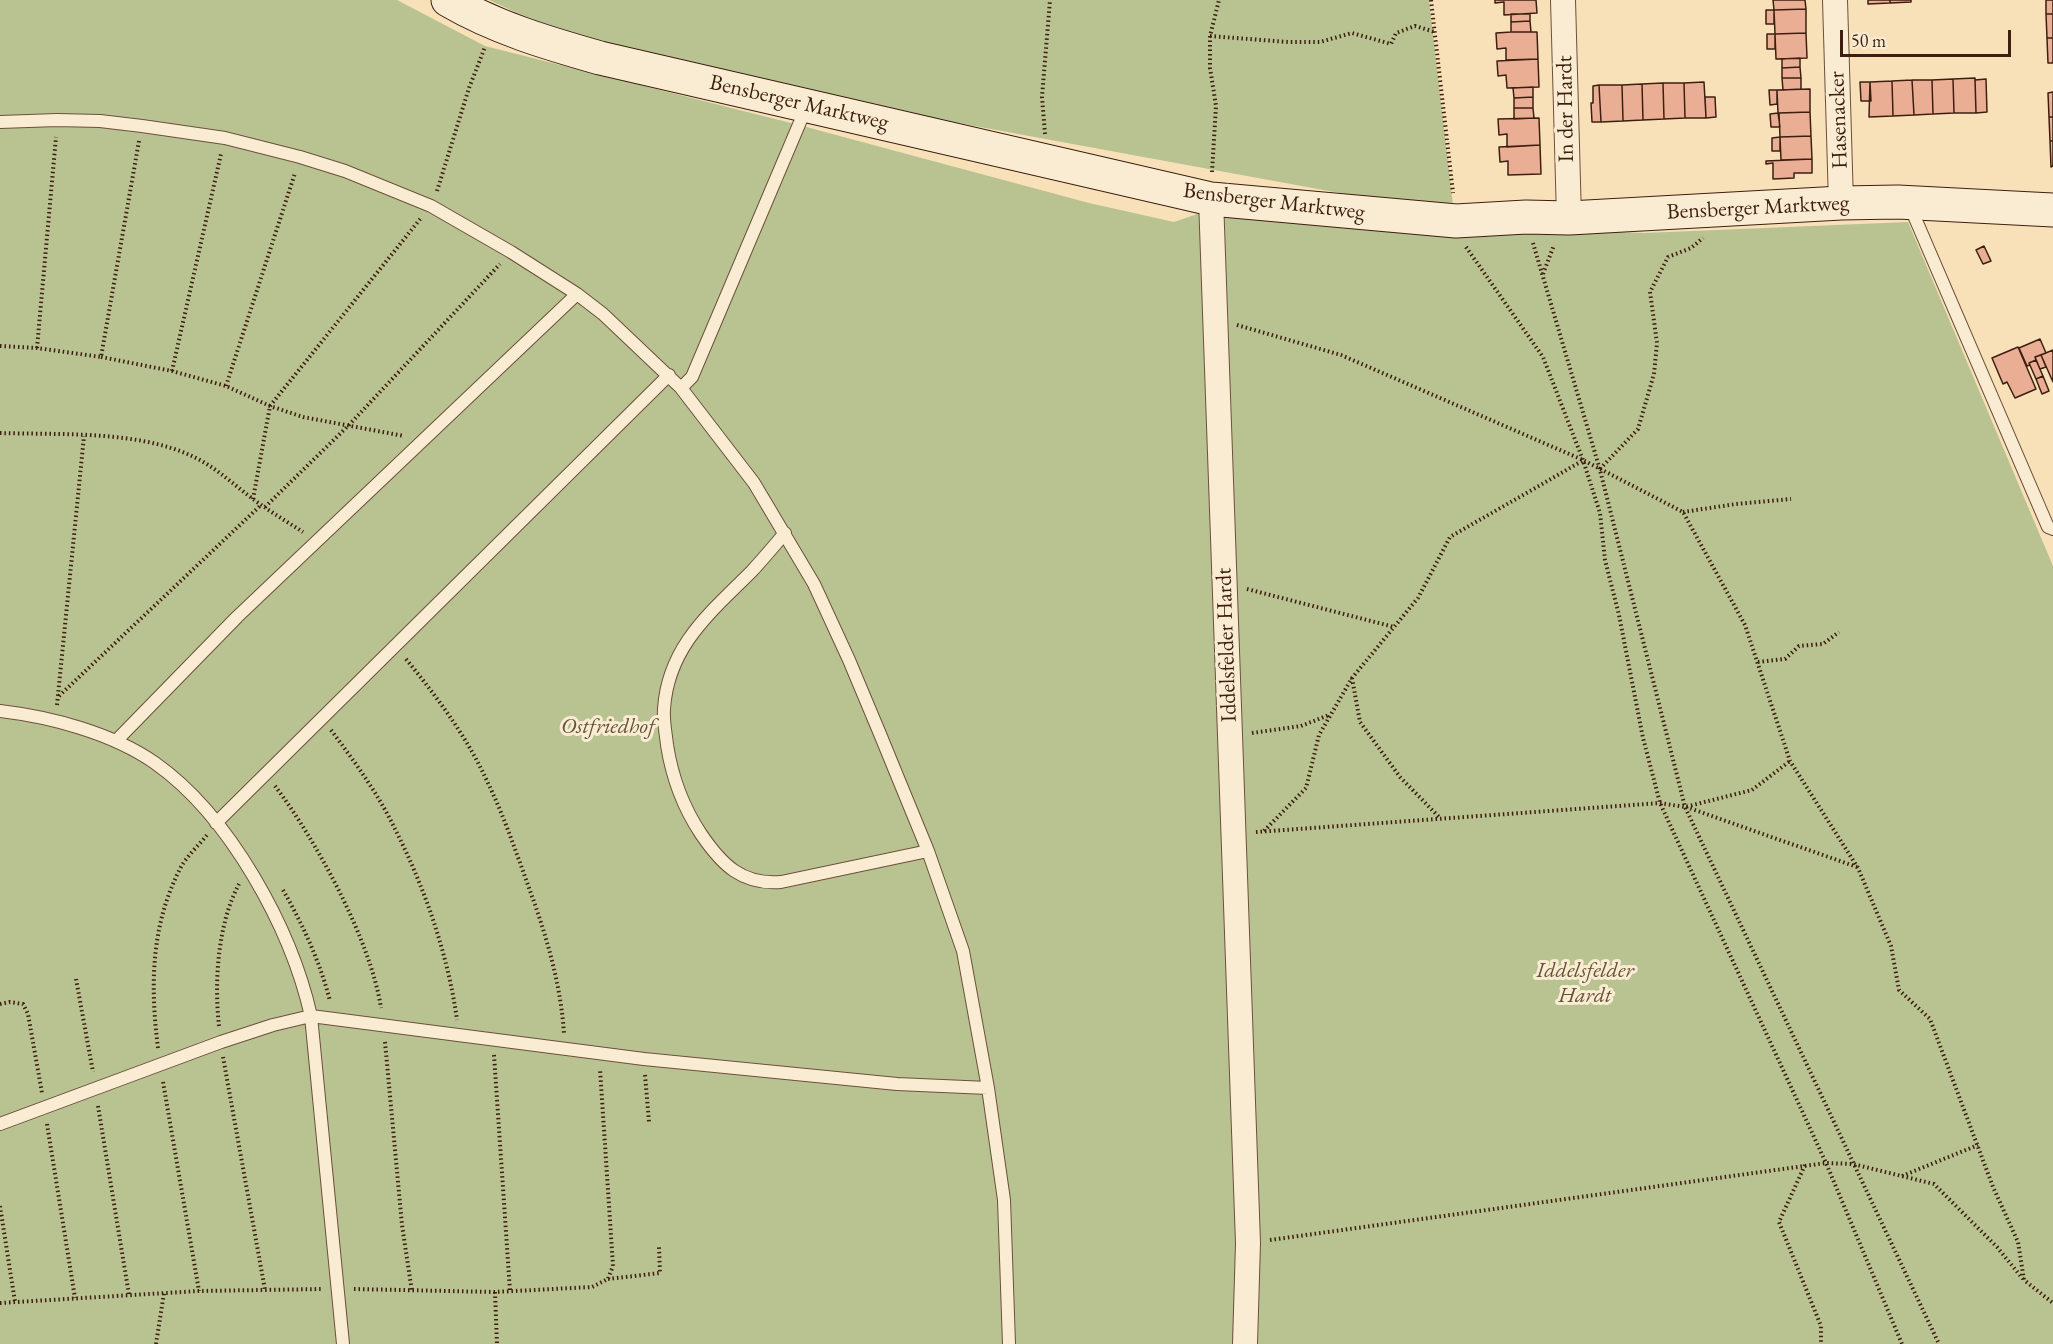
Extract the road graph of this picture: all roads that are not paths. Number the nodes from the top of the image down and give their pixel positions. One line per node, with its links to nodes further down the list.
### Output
1 (448, 0): 4 (street, Bensberger Marktweg)
2 (1563, 0): 10 (street, In der Hardt)
3 (1835, 0): 7 (street, Hasenacker)
4 (807, 105): 6 (street, Bensberger Marktweg); 13 (lane)
5 (0, 122): 11 (lane)
6 (1211, 199): 10 (street, Bensberger Marktweg); 25 (street, Iddelsfelder Hardt)
7 (1842, 203): 8 (street, Bensberger Marktweg); 10 (street, Bensberger Marktweg)
8 (1909, 203): 9 (street, Bensberger Marktweg); 14 (lane)
9 (2053, 210)
10 (1569, 218)
11 (577, 294): 12 (lane); 17 (lane)
12 (669, 375): 13 (lane); 18 (lane)
13 (681, 388): 15 (lane)
14 (2053, 529)
15 (785, 533): 19 (lane); 19 (lane)
16 (0, 711): 17 (lane)
17 (116, 741): 18 (lane)
18 (216, 823): 20 (lane)
19 (928, 851): 21 (lane)
20 (311, 1016): 21 (lane); 22 (lane); 23 (lane)
21 (988, 1088): 24 (lane)
22 (0, 1124)
23 (343, 1344)
24 (1009, 1344)
25 (1245, 1344)

